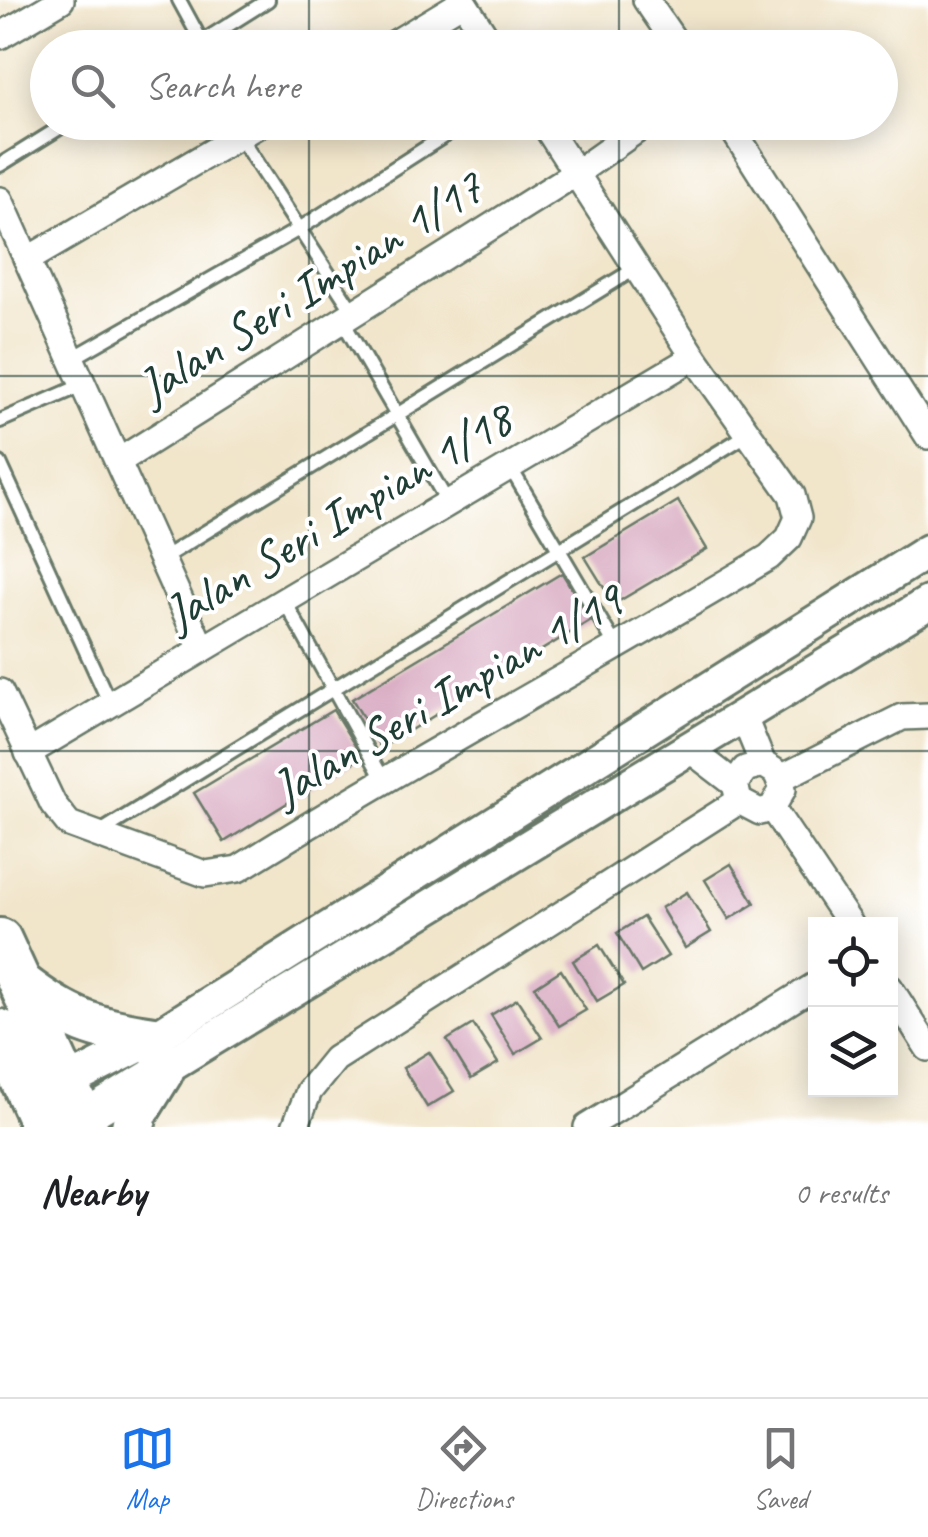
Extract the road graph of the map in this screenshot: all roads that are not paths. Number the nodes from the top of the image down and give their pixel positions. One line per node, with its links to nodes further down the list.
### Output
1 (60, 0): 11 (street)
2 (179, 0): 6 (lane)
3 (268, 0): 7 (lane)
4 (646, 0): 10 (street)
5 (462, 1): 8 (street); 9 (street)
6 (192, 30)
7 (223, 30)
8 (416, 30)
9 (482, 30)
10 (667, 30)
11 (0, 36)
12 (40, 140): 19 (lane)
13 (230, 140): 23 (street)
14 (258, 140): 22 (lane)
15 (438, 140): 22 (lane)
16 (555, 140): 20 (street)
17 (623, 140): 20 (street, Jalan Seri Impian 1/17)
18 (739, 140): 32 (street)
19 (0, 165)
20 (576, 173): 24 (street); 25 (street, Jalan Seri Impian 1/17)
21 (0, 200): 23 (street)
22 (299, 229): 25 (lane); 27 (lane)
23 (27, 260): 27 (street)
24 (638, 268): 26 (street); 29 (lane)
25 (348, 316): 29 (lane); 33 (street, Jalan Seri Impian 1/17)
26 (694, 357): 31 (street); 35 (street, Jalan Seri Impian 1/18)
27 (73, 358): 28 (street)
28 (85, 384): 30 (lane); 33 (street)
29 (397, 417): 36 (lane); 39 (lane)
30 (0, 421)
31 (748, 434): 38 (lane); 42 (street, Jalan Seri Impian 1/19)
32 (928, 436)
33 (119, 460): 39 (street)
34 (0, 463): 46 (lane)
35 (510, 467): 36 (street, Jalan Seri Impian 1/18); 38 (lane)
36 (448, 504): 40 (street, Jalan Seri Impian 1/18)
37 (928, 551): 63 (street)
38 (559, 552): 42 (lane); 44 (lane)
39 (162, 558): 43 (street)
40 (284, 600): 43 (street, Jalan Seri Impian 1/18); 44 (lane)
41 (928, 603): 47 (street)
42 (617, 648): 52 (street, Jalan Seri Impian 1/19)
43 (202, 649): 46 (street, Jalan Seri Impian 1/18)
44 (335, 691): 52 (lane); 55 (lane)
45 (0, 692): 50 (street, Jalan Seri Impian 1/19)
46 (110, 704): 50 (street, Jalan Seri Impian 1/18)
47 (742, 712): 49 (street); 51 (street)
48 (928, 716): 51 (street)
49 (688, 748): 53 (street); 63 (street)
50 (28, 753): 55 (street, Jalan Seri Impian 1/19)
51 (772, 771): 53 (street); 54 (street)
52 (383, 779): 55 (street, Jalan Seri Impian 1/19)
53 (737, 793): 54 (street); 66 (street)
54 (772, 808): 56 (street)
55 (94, 835)
56 (845, 917)
57 (0, 940): 58 (highway)
58 (21, 984): 63 (highway); 64 (highway)
59 (808, 990): 67 (street)
60 (898, 1001): 62 (street)
61 (0, 1031): 64 (highway)
62 (928, 1048)
63 (158, 1055): 64 (street); 65 (highway)
64 (57, 1116)
65 (133, 1127)
66 (295, 1127)
67 (587, 1127)

